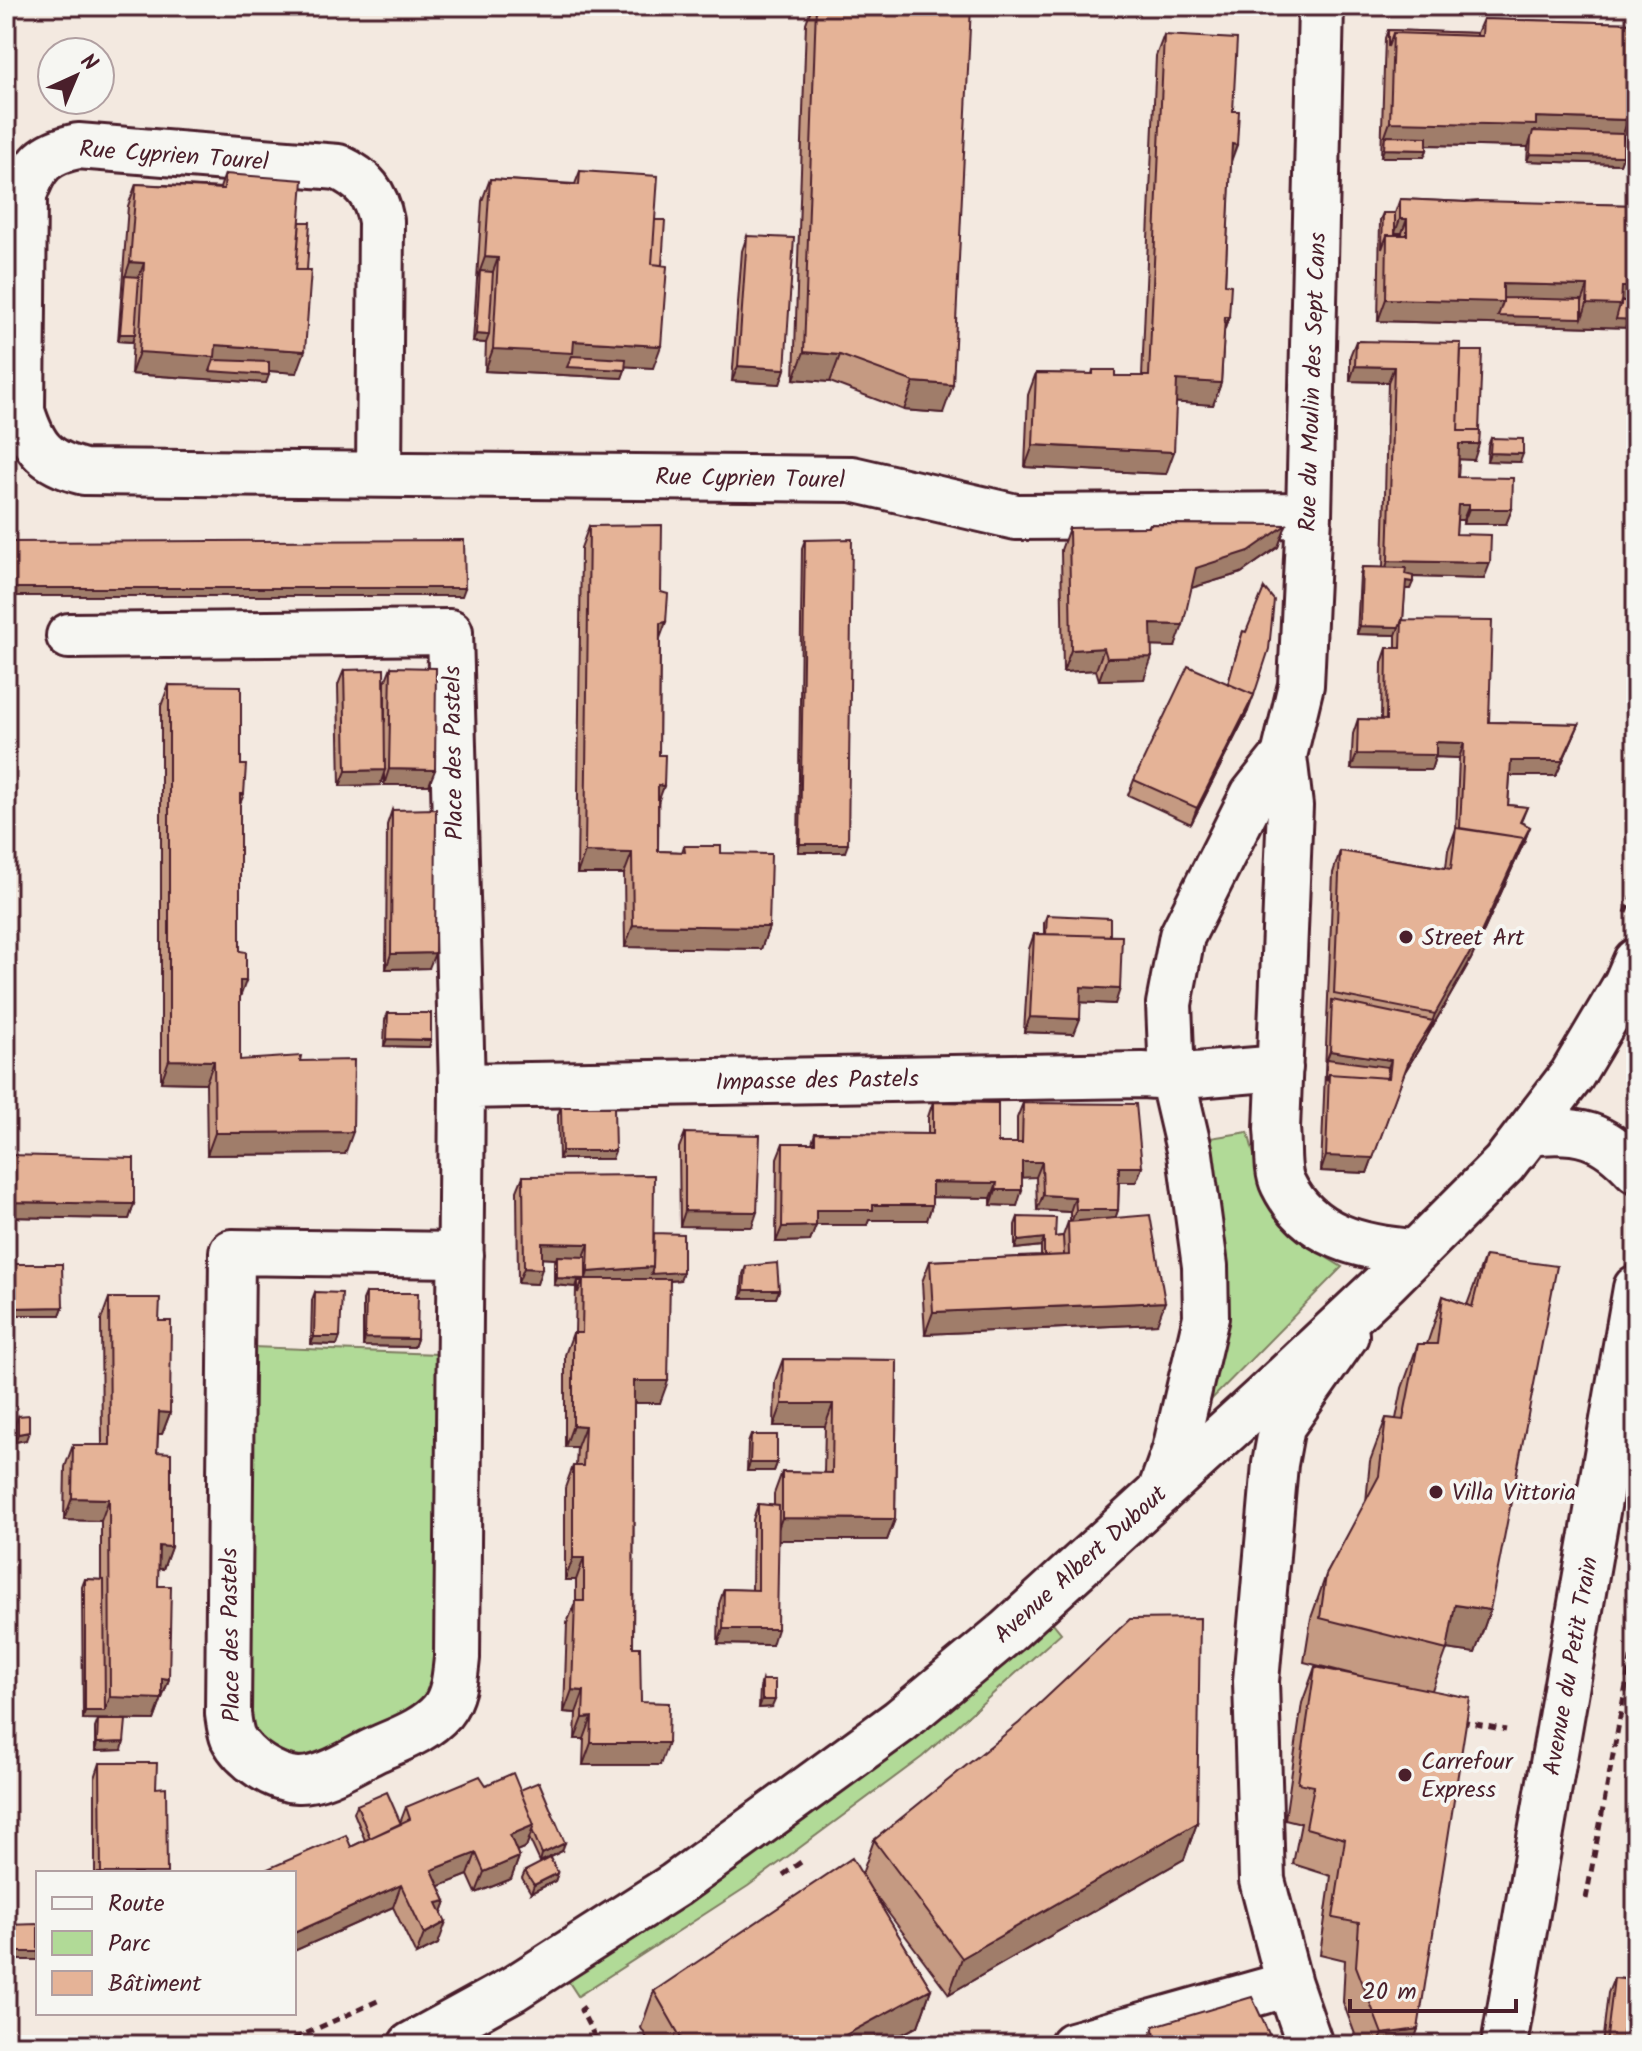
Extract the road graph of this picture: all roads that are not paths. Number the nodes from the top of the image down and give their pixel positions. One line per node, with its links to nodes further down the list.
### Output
1 (1321, 6): 3 (street, Rue du Moulin des Sept Cans)
2 (379, 474): 2 (street, Rue Cyprien Tourel); 3 (street, Rue Cyprien Tourel)
3 (1309, 515): 5 (street, Rue du Moulin des Sept Cans)
4 (69, 636): 9 (street, Place des Pastels)
5 (1284, 756): 7 (street, Rue du Moulin des Sept Cans); 8 (street, Rue du Moulin des Sept Cans)
6 (1636, 961): 10 (street, Avenue Albert Dubout)
7 (1280, 1068): 8 (street); 13 (street, Rue du Moulin des Sept Cans)
8 (1172, 1077): 9 (street, Impasse des Pastels); 15 (street, Rue du Moulin des Sept Cans)
9 (462, 1086): 12 (street, Place des Pastels)
10 (1504, 1164): 11 (street); 13 (street, Avenue Albert Dubout)
11 (1636, 1170)
12 (461, 1255): 12 (street, Place des Pastels)
13 (1400, 1267): 15 (street, Avenue Albert Dubout); 16 (street)
14 (1636, 1288): 20 (street, Avenue du Petit Train)
15 (1160, 1492): 17 (street, Avenue Albert Dubout)
16 (1289, 1984): 18 (street); 19 (street)
17 (411, 2045)
18 (1072, 2045)
19 (1310, 2045)
20 (1504, 2045)

